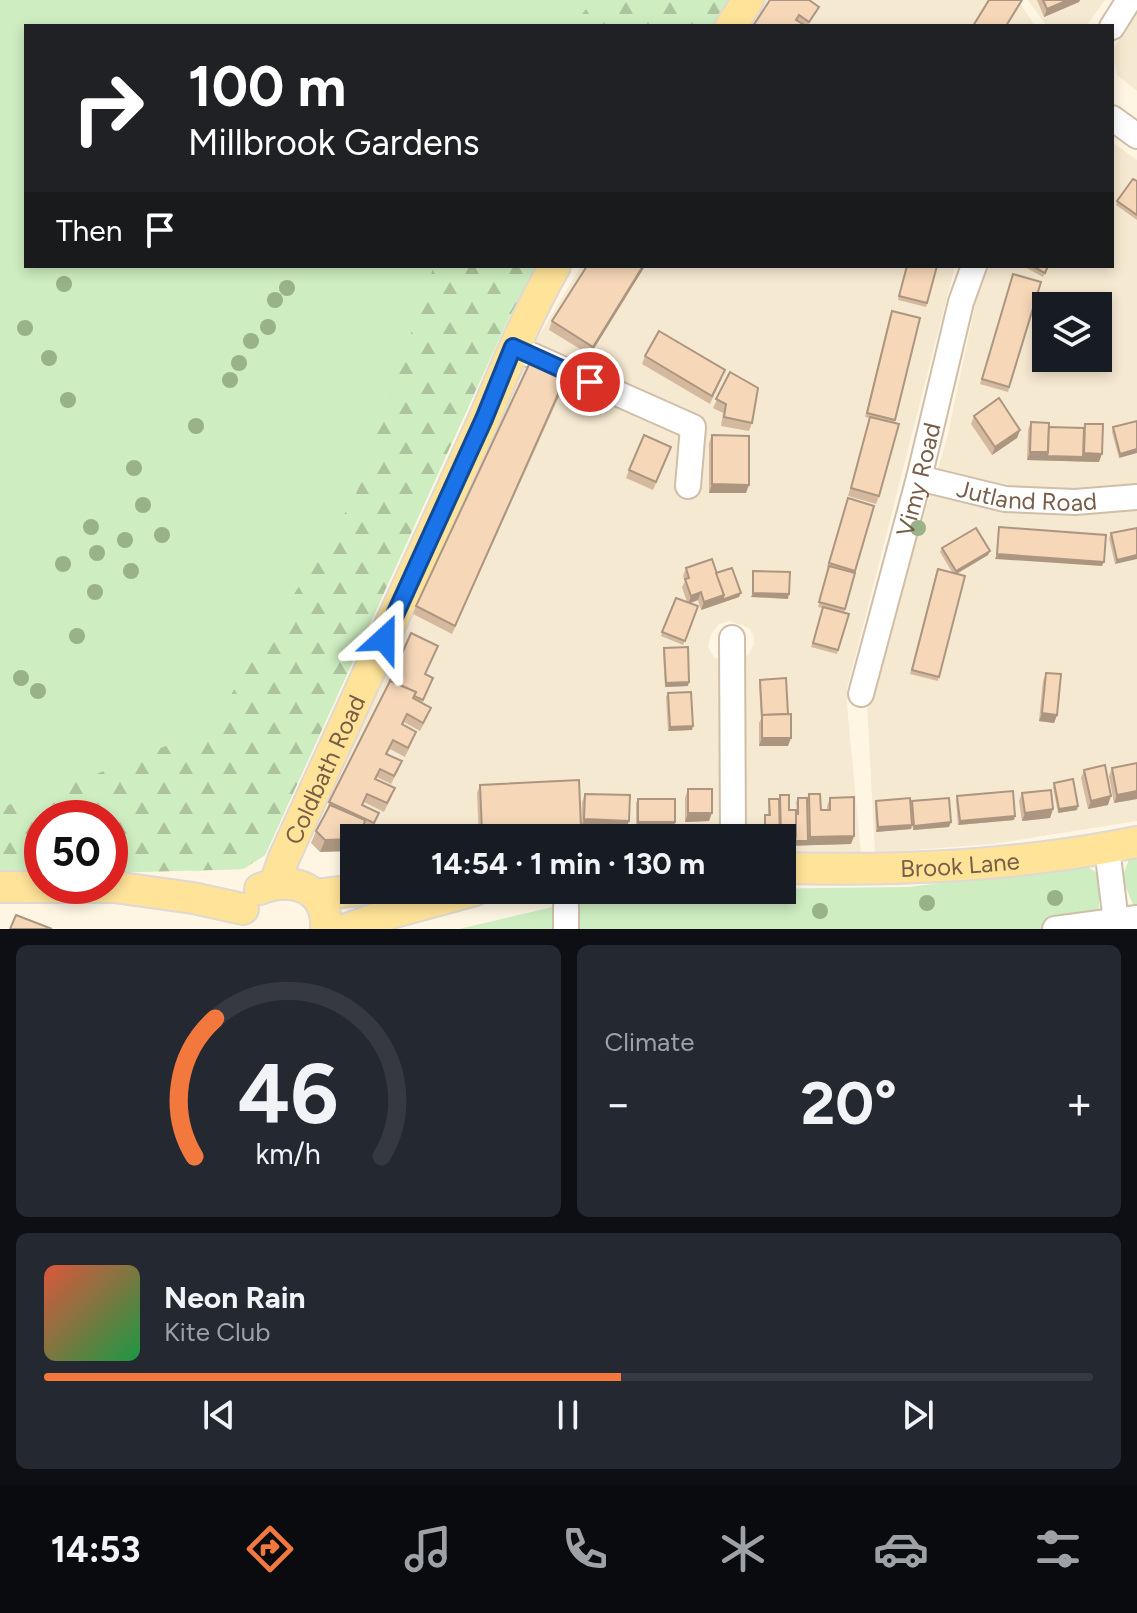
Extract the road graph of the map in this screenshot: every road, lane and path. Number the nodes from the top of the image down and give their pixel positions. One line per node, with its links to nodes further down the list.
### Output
1 (748, 0): 3 (main road)
2 (1129, 0): 4 (street)
3 (732, 24)
4 (1114, 24)
5 (1114, 119): 6 (street)
6 (1137, 136)
7 (554, 268): 9 (main road, Coldbath Road)
8 (973, 268): 10 (street, Vimy Road)
9 (513, 347): 11 (street); 19 (main road, Coldbath Road)
10 (919, 478): 12 (street, Jutland Road); 14 (street, Vimy Road)
11 (688, 486)
12 (1137, 497)
13 (732, 638): 15 (street)
14 (861, 694)
15 (733, 824)
16 (1137, 842): 17 (main road, Brook Lane)
17 (1107, 848): 18 (main road, Brook Lane); 25 (street)
18 (796, 868)
19 (275, 883): 22 (main road); 24 (main road)
20 (0, 887): 24 (main road)
21 (340, 892): 22 (main road)
22 (315, 895): 26 (main road)
23 (424, 904): 27 (main road)
24 (244, 919)
25 (1126, 920): 28 (street)
26 (326, 929)
27 (347, 929)
28 (1055, 929)

